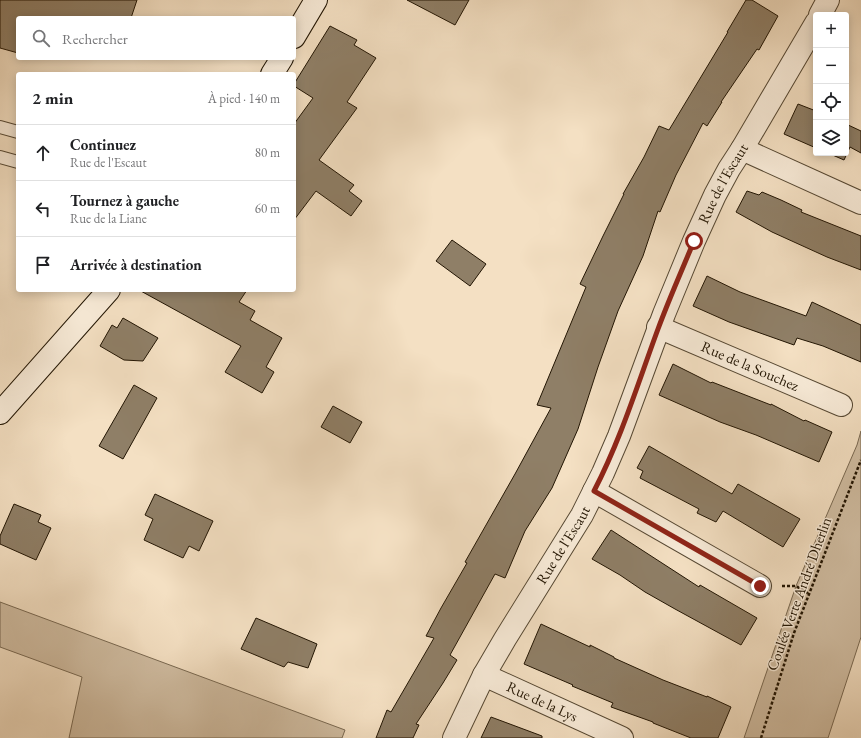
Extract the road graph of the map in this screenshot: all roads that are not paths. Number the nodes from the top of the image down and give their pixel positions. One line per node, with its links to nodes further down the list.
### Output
1 (316, 0): 5 (street)
2 (828, 0): 3 (street)
3 (822, 12)
4 (813, 28): 10 (street, Rue de l'Escaut)
5 (296, 34)
6 (281, 60): 7 (street)
7 (273, 72)
8 (0, 126): 9 (lane)
9 (16, 131)
10 (742, 149): 13 (street); 15 (street, Rue de l'Escaut)
11 (0, 157): 12 (lane)
12 (16, 161)
13 (861, 203)
14 (107, 292): 17 (street)
15 (658, 327): 16 (street, Rue de la Souchez); 18 (street, Rue de l'Escaut)
16 (841, 405)
17 (0, 413)
18 (594, 491): 19 (street); 20 (street, Rue de l'Escaut)
19 (760, 586)
20 (484, 675): 21 (street, Rue de l'Escaut); 22 (street, Rue de la Lys)
21 (454, 738)
22 (622, 738)

